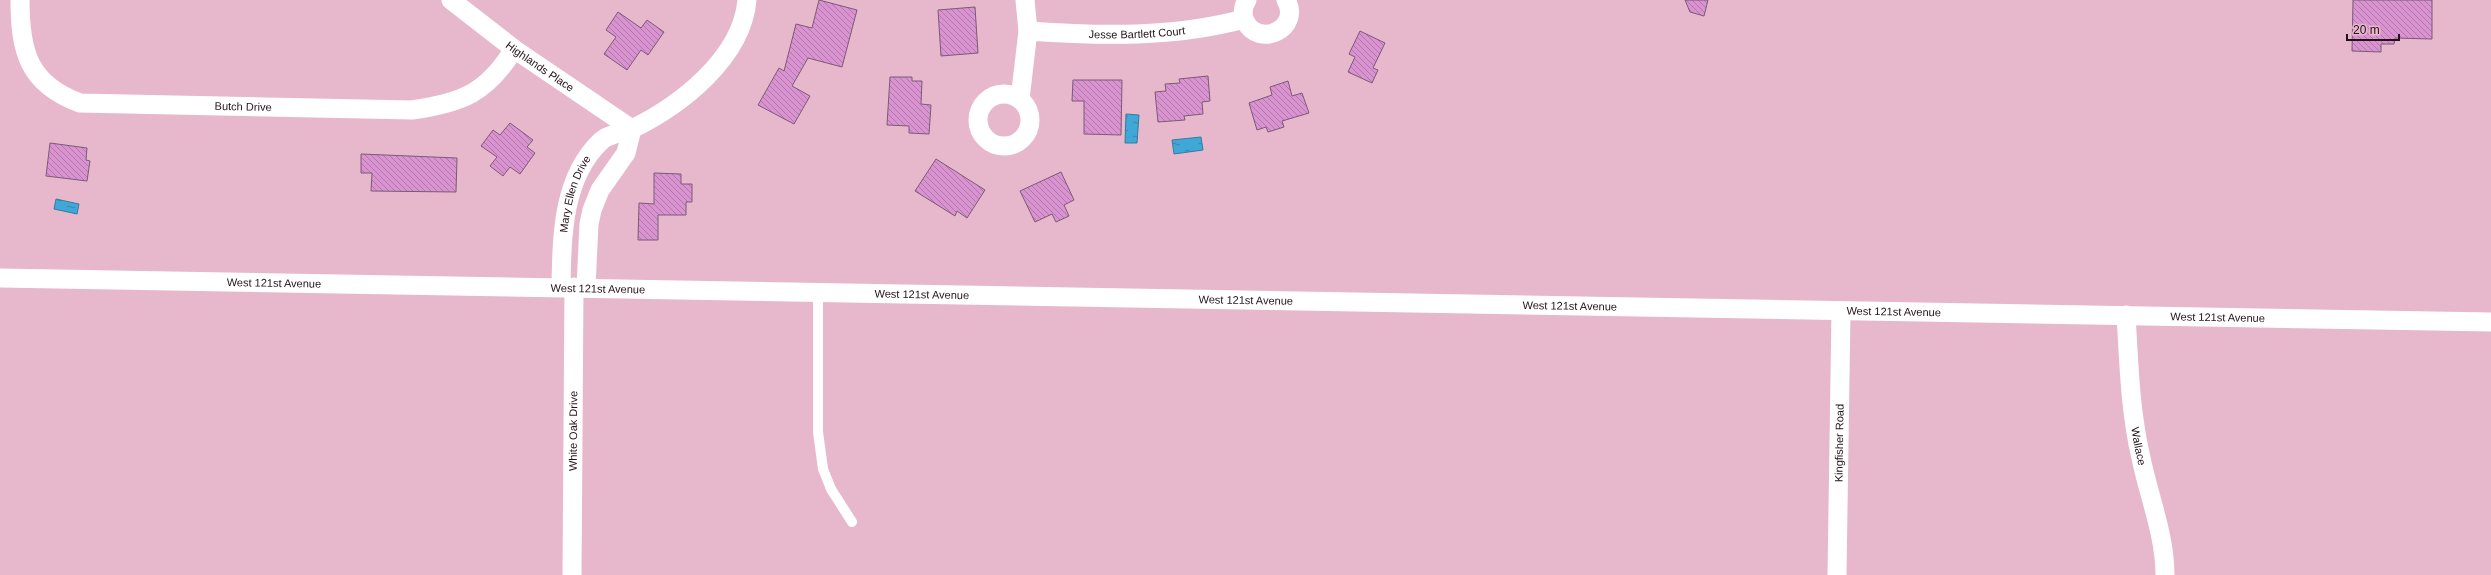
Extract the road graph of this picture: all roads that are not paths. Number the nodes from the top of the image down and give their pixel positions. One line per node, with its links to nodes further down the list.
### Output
1 (20, 0): 9 (street, Butch Drive)
2 (451, 0): 9 (street, Highlands Place)
3 (747, 0): 11 (street, Mary Ellen Drive)
4 (1025, 0): 8 (street)
5 (1247, 0): 7 (street)
6 (1286, 0): 7 (street)
7 (1244, 19): 8 (street, Jesse Bartlett Court)
8 (1028, 31): 10 (street)
9 (514, 49): 11 (street, Highlands Place)
10 (1020, 99)
11 (632, 129): 13 (street, Mary Ellen Drive); 13 (street, Mary Ellen Drive)
12 (0, 278): 13 (street, West 121st Avenue)
13 (574, 287): 14 (street, West 121st Avenue); 19 (street, White Oak Drive)
14 (818, 291): 15 (street, West 121st Avenue); 18 (lane)
15 (1841, 311): 16 (street, West 121st Avenue); 20 (street, Kingfisher Road)
16 (2126, 316): 17 (street, West 121st Avenue); 21 (street, Wallace)
17 (2491, 322)
18 (852, 522)
19 (572, 575)
20 (1837, 575)
21 (2165, 575)

